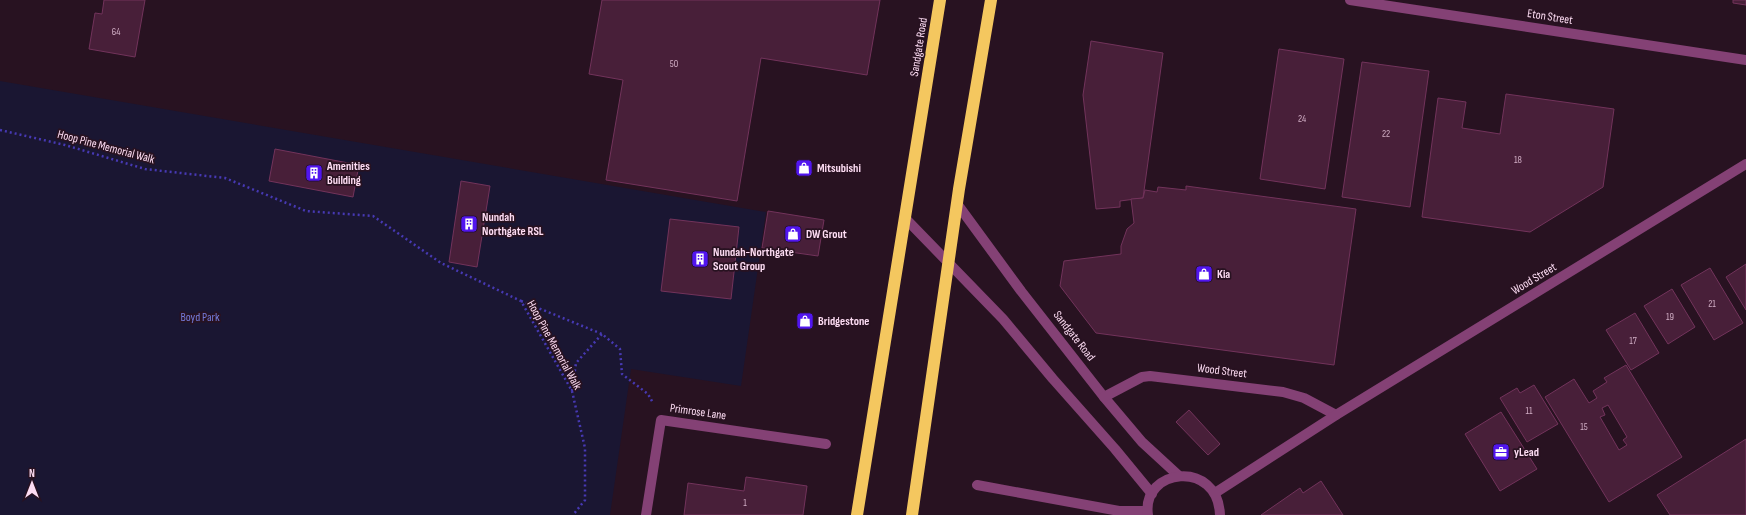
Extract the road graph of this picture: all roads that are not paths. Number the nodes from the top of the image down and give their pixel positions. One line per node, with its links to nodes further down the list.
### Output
1 (940, 0): 7 (highway, Sandgate Road)
2 (991, 0): 6 (highway)
3 (1350, 0): 4 (street, Eton Street)
4 (1746, 60)
5 (1746, 164): 10 (street, Wood Street)
6 (958, 205): 8 (highway); 9 (street, Sandgate Road)
7 (905, 218): 8 (street); 18 (highway, Sandgate Road)
8 (949, 264): 15 (street); 19 (highway)
9 (1104, 397): 10 (street, Wood Street); 12 (street, Sandgate Road)
10 (1336, 415): 14 (street, Wood Street)
11 (826, 444): 17 (street, Primrose Lane)
12 (1179, 476): 14 (street); 15 (street)
13 (977, 485): 16 (street)
14 (1215, 493): 20 (street)
15 (1152, 494): 16 (street)
16 (1148, 513)
17 (646, 515)
18 (857, 515)
19 (912, 515)
20 (1220, 515)

